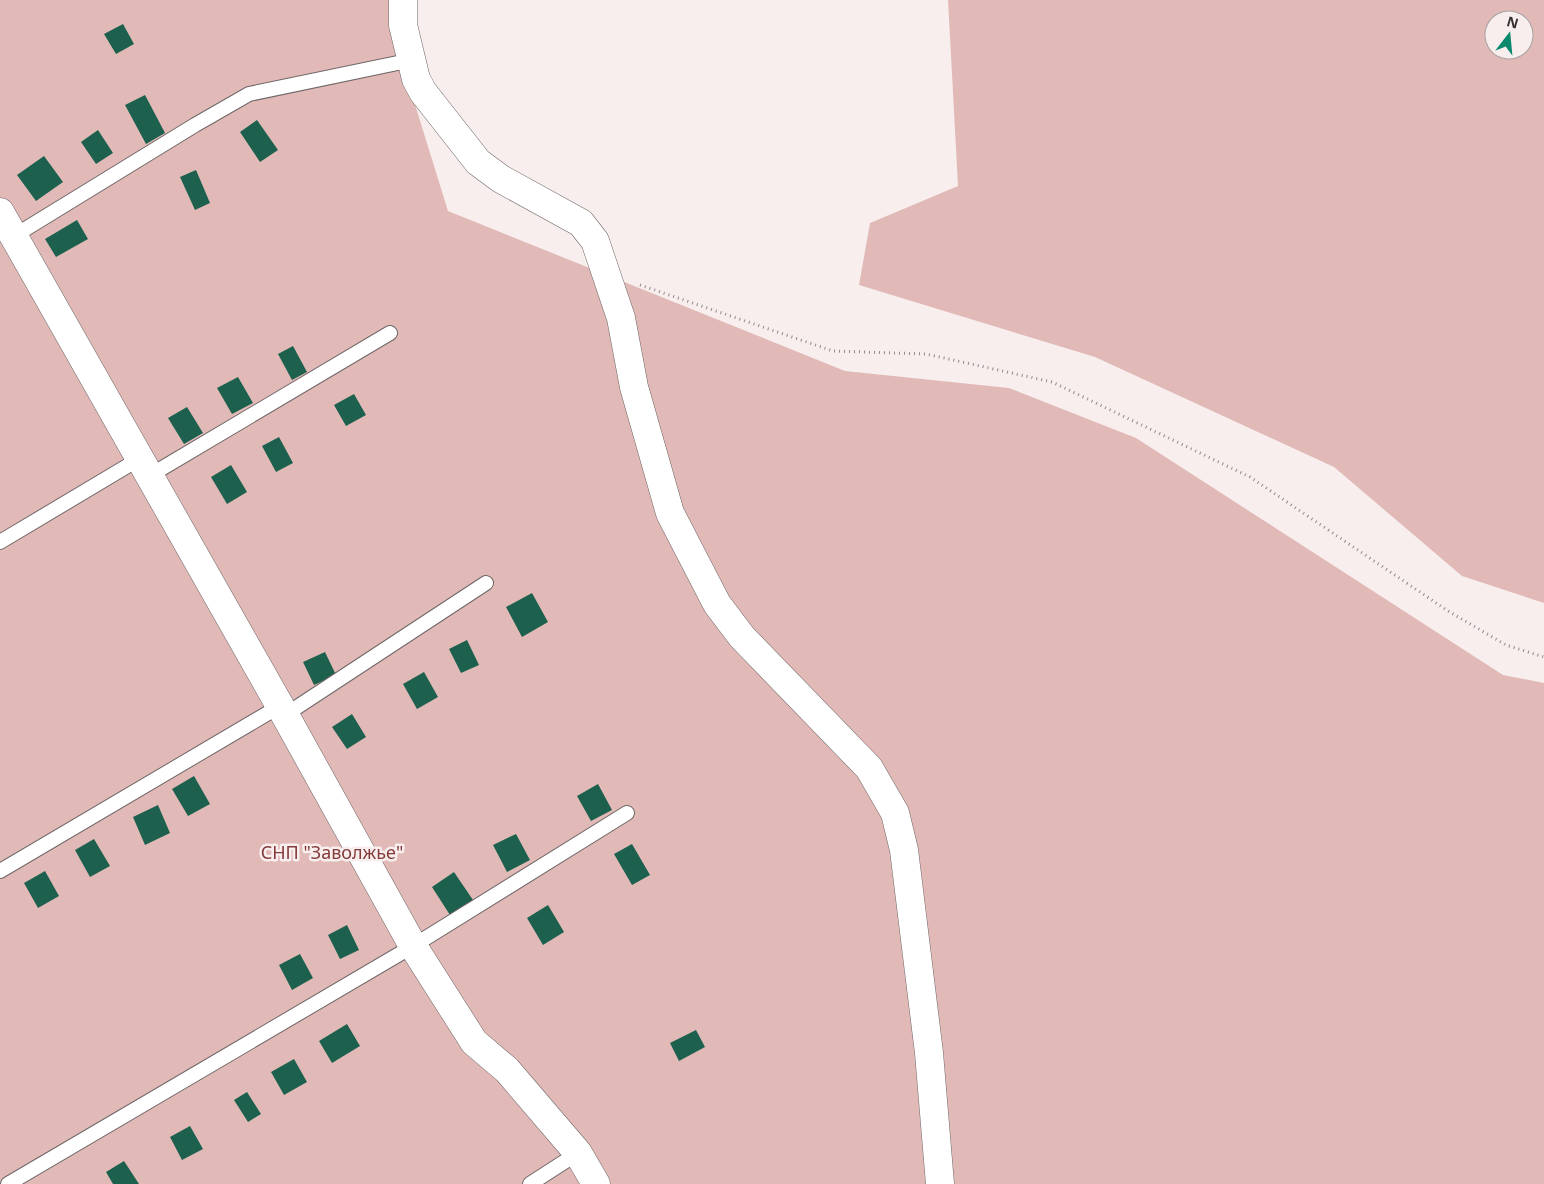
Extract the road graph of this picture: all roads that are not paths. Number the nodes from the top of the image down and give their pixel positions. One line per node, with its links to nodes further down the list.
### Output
1 (403, 0): 2 (street)
2 (412, 60): 4 (lane); 17 (street)
3 (0, 212): 4 (street)
4 (14, 236): 6 (street)
5 (390, 333): 6 (lane)
6 (144, 467): 7 (lane); 9 (street)
7 (0, 542)
8 (486, 583): 9 (lane)
9 (282, 711): 11 (lane); 12 (street)
10 (627, 814): 12 (lane)
11 (0, 871)
12 (413, 946): 13 (street); 14 (lane)
13 (578, 1153): 15 (lane); 16 (street)
14 (8, 1184)
15 (530, 1184)
16 (596, 1184)
17 (940, 1184)

